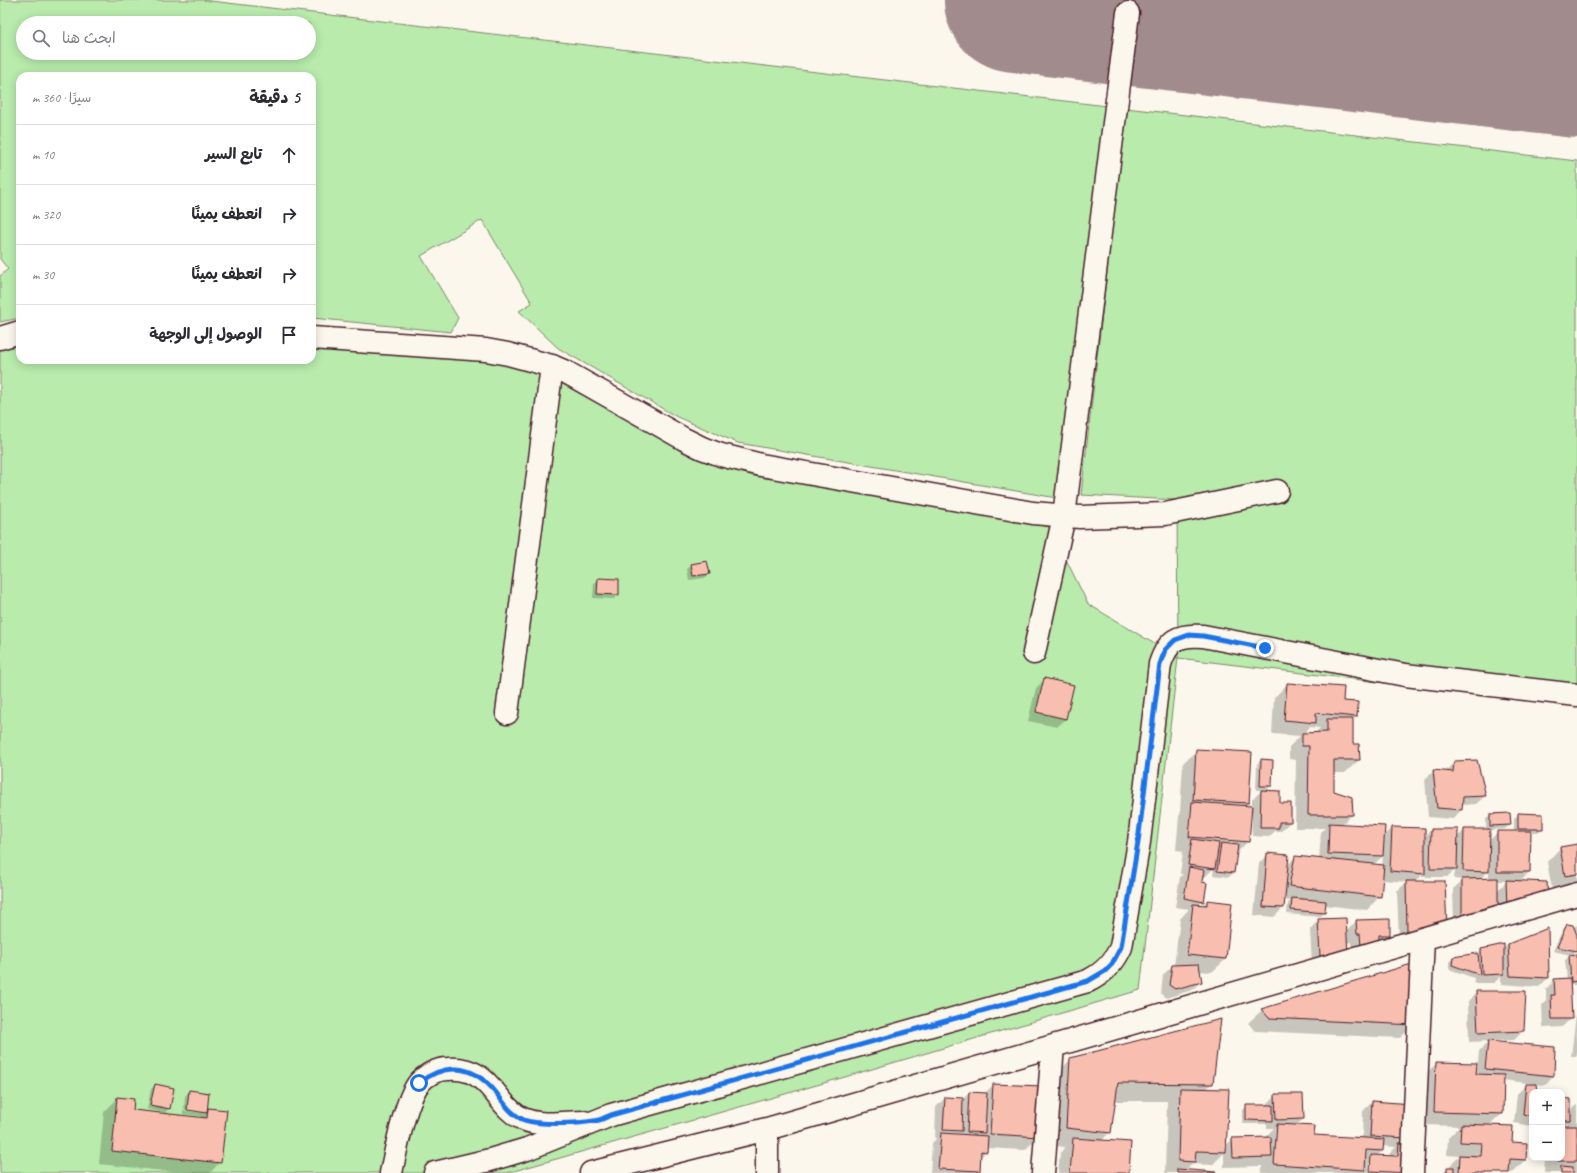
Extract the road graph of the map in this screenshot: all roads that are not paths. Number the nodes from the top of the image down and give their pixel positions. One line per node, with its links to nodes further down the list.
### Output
1 (1128, 13): 7 (street)
2 (16, 333): 3 (street)
3 (0, 338)
4 (316, 338): 5 (street)
5 (552, 366): 7 (street); 10 (street)
6 (1277, 491): 7 (street)
7 (1064, 516): 8 (street)
8 (1034, 652)
9 (1577, 695): 14 (street)
10 (507, 713)
11 (1577, 894): 12 (street)
12 (1424, 939): 13 (street); 21 (street)
13 (1053, 1046): 15 (street); 20 (street)
14 (595, 1121): 16 (street); 17 (street)
15 (767, 1129): 18 (street); 19 (street)
16 (391, 1173)
17 (435, 1173)
18 (591, 1173)
19 (767, 1173)
20 (1042, 1173)
21 (1412, 1173)

